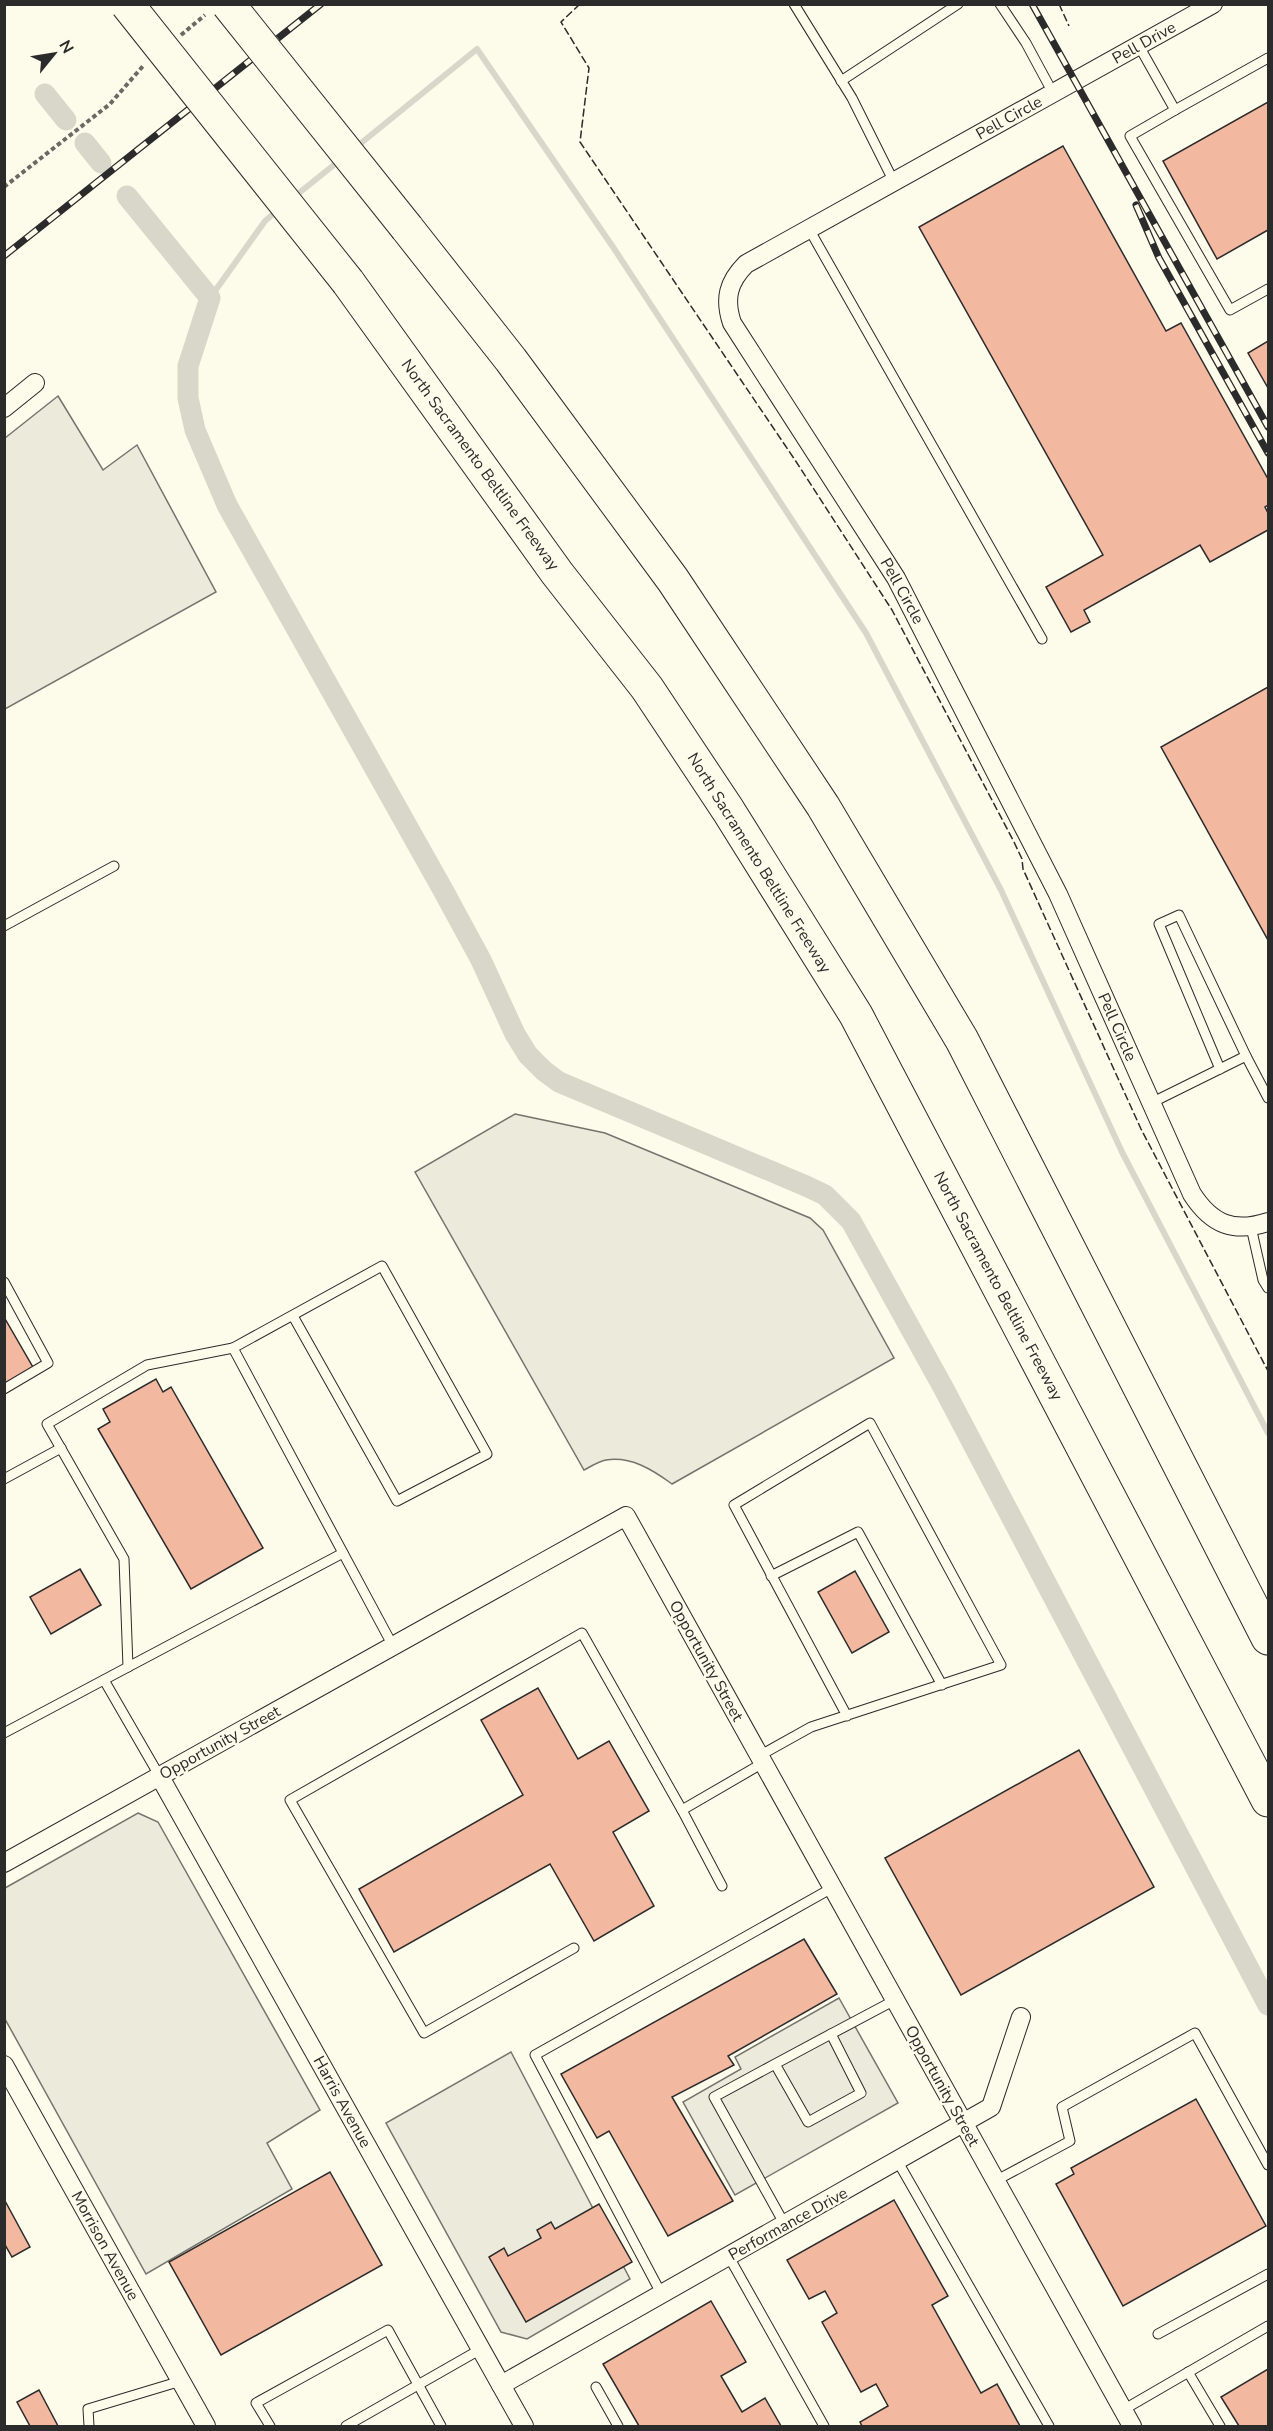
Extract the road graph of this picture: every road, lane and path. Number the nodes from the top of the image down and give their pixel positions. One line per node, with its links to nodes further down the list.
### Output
1 (127, 4): 47 (highway, North Sacramento Beltline Freeway, bridge)
2 (958, 4): 11 (lane)
3 (1000, 4): 13 (lane)
4 (1213, 4): 8 (street, Pell Drive)
5 (798, 6): 11 (lane)
6 (219, 8): 7 (path); 38 (highway, bridge)
7 (174, 40)
8 (1139, 46): 12 (street, Pell Drive); 14 (lane)
9 (1269, 58): 14 (lane)
10 (148, 62): 16 (path)
11 (841, 81): 15 (lane)
12 (1075, 81): 13 (street, Pell Circle)
13 (1053, 93): 15 (street, Pell Circle)
14 (1175, 110): 18 (lane)
15 (894, 182): 17 (street, Pell Circle)
16 (4, 187)
17 (809, 229): 21 (lane); 27 (street, Pell Circle)
18 (1269, 289)
19 (35, 383): 20 (street)
20 (4, 408)
21 (1042, 639)
22 (114, 866): 23 (lane)
23 (4, 926)
24 (1246, 1056): 25 (lane); 25 (lane); 26 (lane)
25 (1220, 1068): 27 (lane)
26 (1269, 1098)
27 (1151, 1103): 28 (street, Pell Circle)
28 (1260, 1225): 30 (lane)
29 (4, 1282): 33 (lane)
30 (1269, 1288)
31 (292, 1316): 31 (lane); 32 (lane)
32 (233, 1348): 34 (lane); 36 (lane)
33 (4, 1389)
34 (61, 1448): 35 (lane); 40 (lane)
35 (4, 1479)
36 (343, 1553): 39 (lane); 40 (lane)
37 (771, 1576): 42 (lane); 42 (lane); 43 (lane)
38 (1269, 1638)
39 (393, 1646): 45 (street, Opportunity Street); 46 (street, Opportunity Street)
40 (128, 1667): 41 (lane)
41 (104, 1680): 44 (lane); 46 (lane)
42 (942, 1685): 43 (lane)
43 (847, 1716): 45 (lane)
44 (4, 1733)
45 (761, 1760): 48 (lane); 51 (street, Opportunity Street)
46 (160, 1777): 49 (street, Opportunity Street); 68 (street, Harris Avenue)
47 (1269, 1800)
48 (682, 1810): 50 (lane); 52 (lane)
49 (4, 1863)
50 (722, 1886)
51 (832, 1888): 53 (street, Opportunity Street); 65 (lane)
52 (574, 1948)
53 (895, 2000): 55 (lane); 58 (street, Opportunity Street)
54 (1021, 2017): 58 (street, Performance Drive)
55 (831, 2034): 56 (lane); 56 (lane)
56 (775, 2064): 62 (lane)
57 (4, 2065): 70 (street, Morrison Avenue)
58 (964, 2125): 59 (street, Performance Drive); 61 (street, Opportunity Street)
59 (898, 2162): 62 (street, Performance Drive); 83 (lane)
60 (1269, 2165): 61 (lane)
61 (995, 2181): 74 (street, Opportunity Street)
62 (786, 2225): 63 (street, Performance Drive)
63 (729, 2257): 65 (street, Performance Drive); 82 (lane)
64 (1269, 2274): 67 (lane)
65 (662, 2295): 72 (street, Performance Drive)
66 (1269, 2326): 69 (lane)
67 (1158, 2334)
68 (481, 2349): 71 (lane); 72 (street, Harris Avenue)
69 (1188, 2372): 74 (lane); 85 (lane)
70 (181, 2380): 75 (lane); 76 (street, Morrison Avenue)
71 (418, 2385): 77 (lane); 78 (lane); 79 (lane)
72 (501, 2385): 80 (street, Harris Avenue)
73 (596, 2387): 81 (lane)
74 (1123, 2410): 84 (street, Opportunity Street)
75 (89, 2427)
76 (206, 2427)
77 (270, 2427)
78 (346, 2427)
79 (441, 2427)
80 (524, 2427)
81 (618, 2427)
82 (824, 2427)
83 (1049, 2427)
84 (1132, 2427)
85 (1220, 2427)

